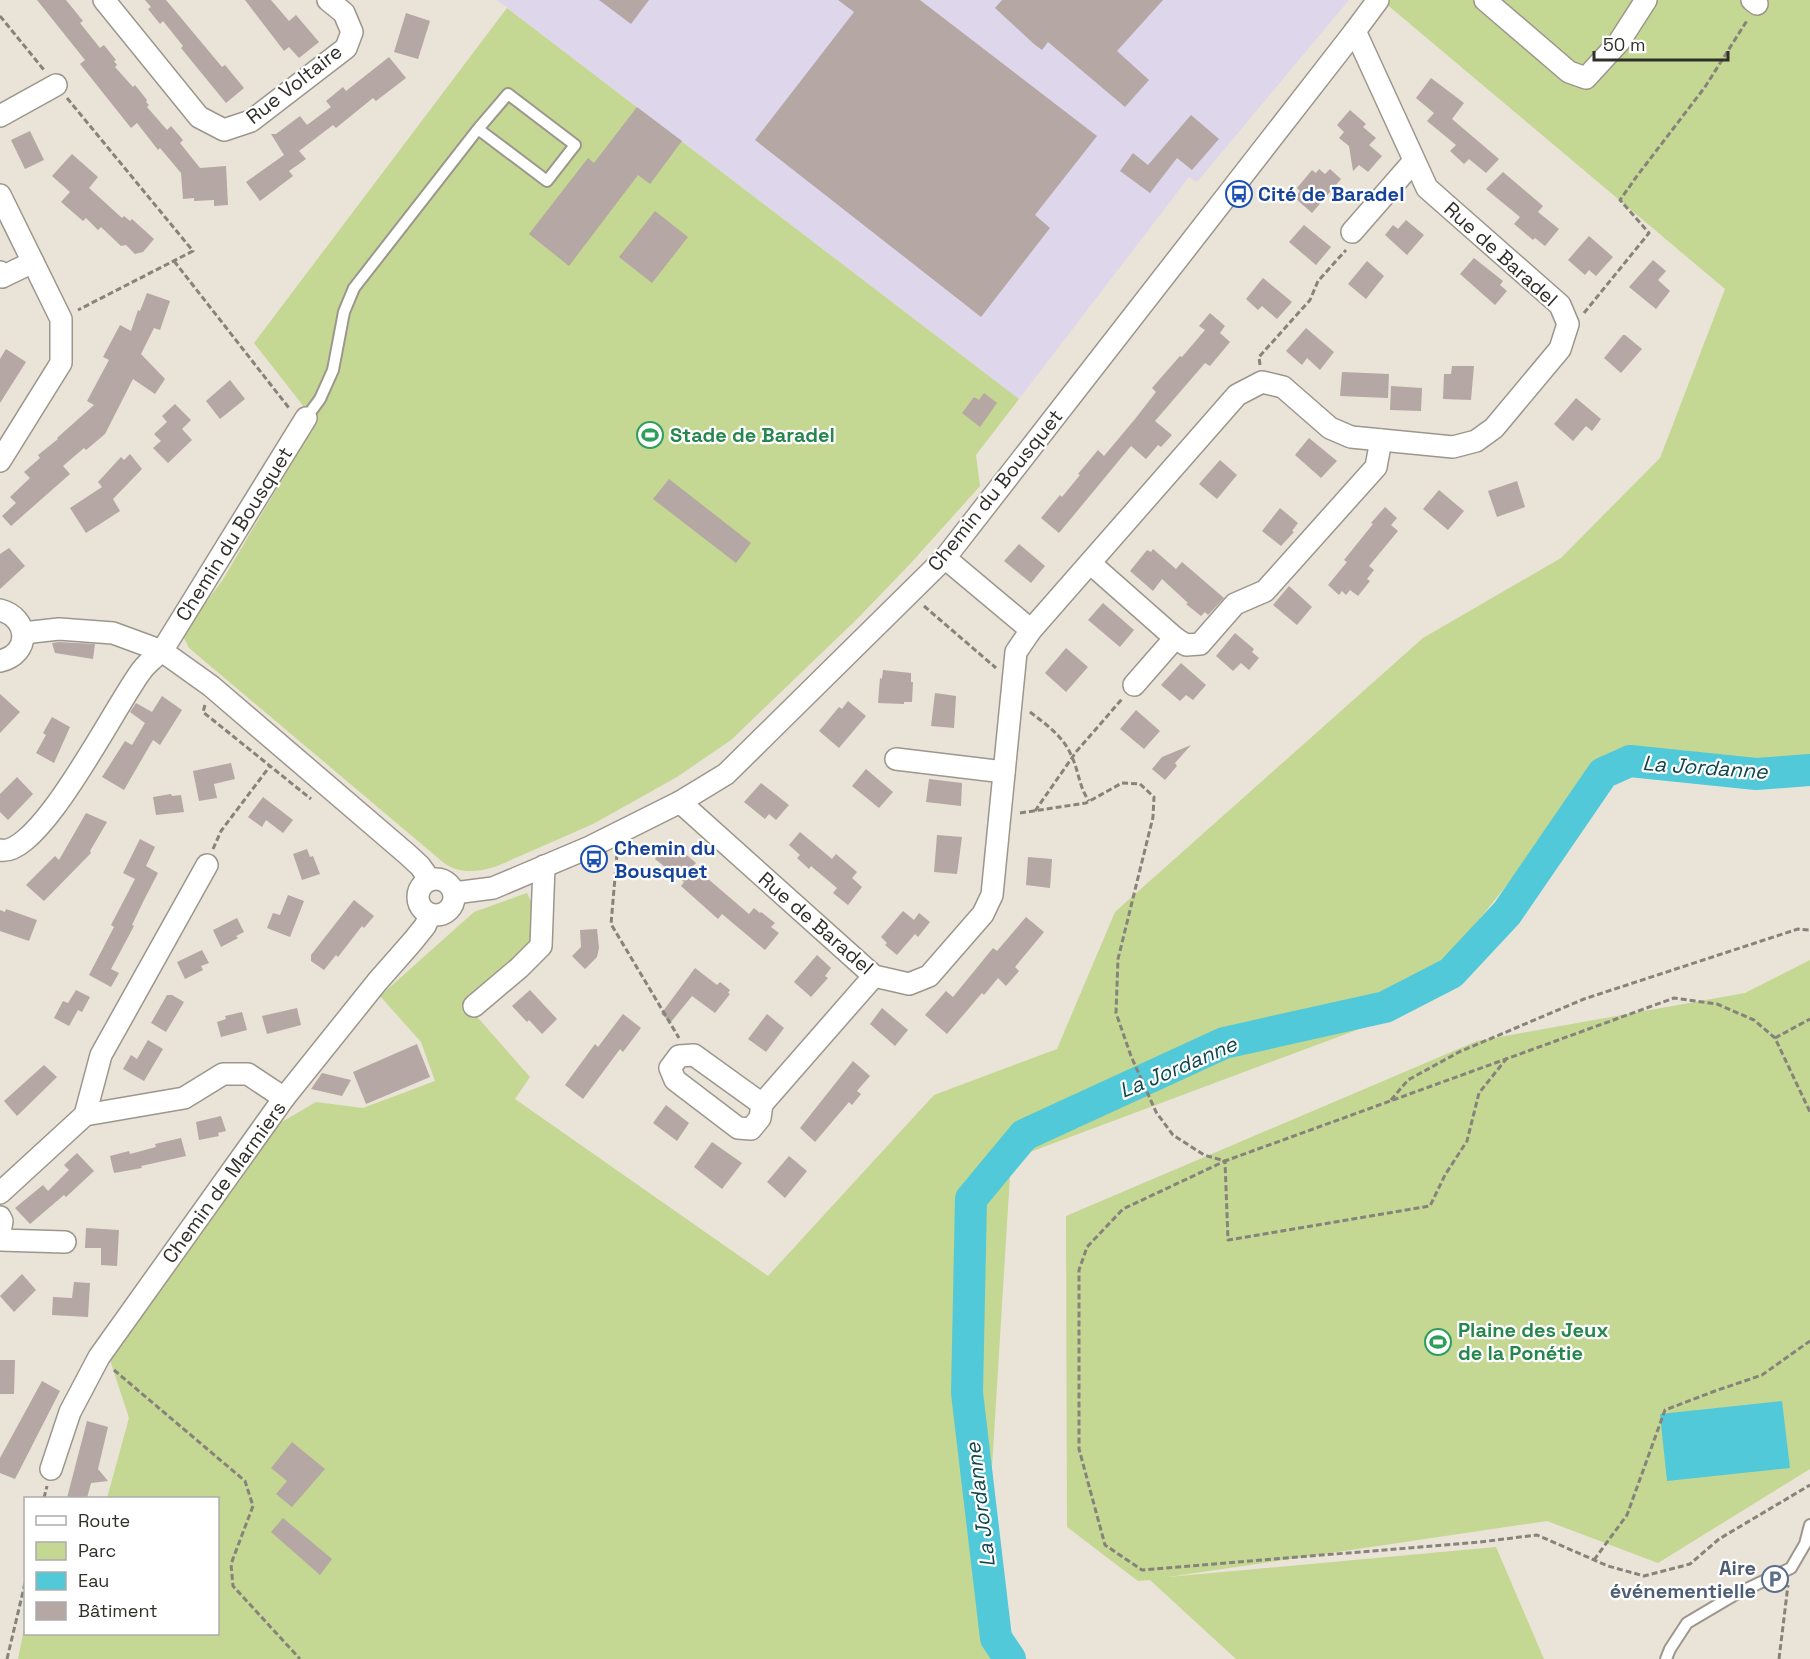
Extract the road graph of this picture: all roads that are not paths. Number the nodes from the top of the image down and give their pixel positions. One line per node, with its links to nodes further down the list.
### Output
1 (104, 0): 2 (street, Rue Voltaire)
2 (328, 0)
3 (1377, 0): 6 (street, Chemin du Bousquet)
4 (1485, 0): 5 (street)
5 (1646, 0)
6 (1355, 31): 10 (street, Rue de Baradel); 18 (street, Chemin du Bousquet)
7 (56, 85): 8 (street)
8 (0, 116)
9 (478, 129): 9 (lane); 15 (lane)
10 (1414, 161): 12 (street); 16 (street, Rue de Baradel)
11 (0, 195): 13 (street)
12 (1352, 232)
13 (33, 261): 14 (street); 17 (street)
14 (0, 272)
15 (304, 421): 24 (street, Chemin du Bousquet)
16 (1381, 440): 19 (street, Rue de Baradel); 23 (street)
17 (0, 461)
18 (945, 558): 21 (street); 29 (street, Chemin du Bousquet)
19 (1090, 563): 21 (street, Rue de Baradel); 23 (street)
20 (0, 610): 22 (street)
21 (1031, 630): 28 (street, Rue de Baradel)
22 (23, 633): 24 (street); 25 (street)
23 (1175, 638): 26 (street)
24 (162, 651): 30 (street, Chemin du Bousquet); 33 (street)
25 (0, 661)
26 (1134, 685)
27 (896, 759): 28 (street)
28 (1004, 772): 36 (street, Rue de Baradel)
29 (680, 802): 32 (street, Chemin du Bousquet); 36 (street, Rue de Baradel)
30 (0, 850)
31 (207, 865): 40 (street)
32 (544, 866): 34 (street, Chemin du Bousquet); 37 (street)
33 (430, 880): 34 (street); 35 (street)
34 (454, 893): 35 (street)
35 (430, 915): 38 (street, Chemin de Marmiers)
36 (873, 976): 39 (street)
37 (474, 1006)
38 (284, 1098): 40 (street); 46 (street, Chemin de Marmiers)
39 (762, 1104): 39 (street)
40 (85, 1114): 41 (street)
41 (0, 1193)
42 (0, 1217): 43 (street)
43 (0, 1232)
44 (0, 1240): 45 (street)
45 (65, 1242)
46 (51, 1469)
47 (1810, 1525): 48 (lane)
48 (1666, 1659)

